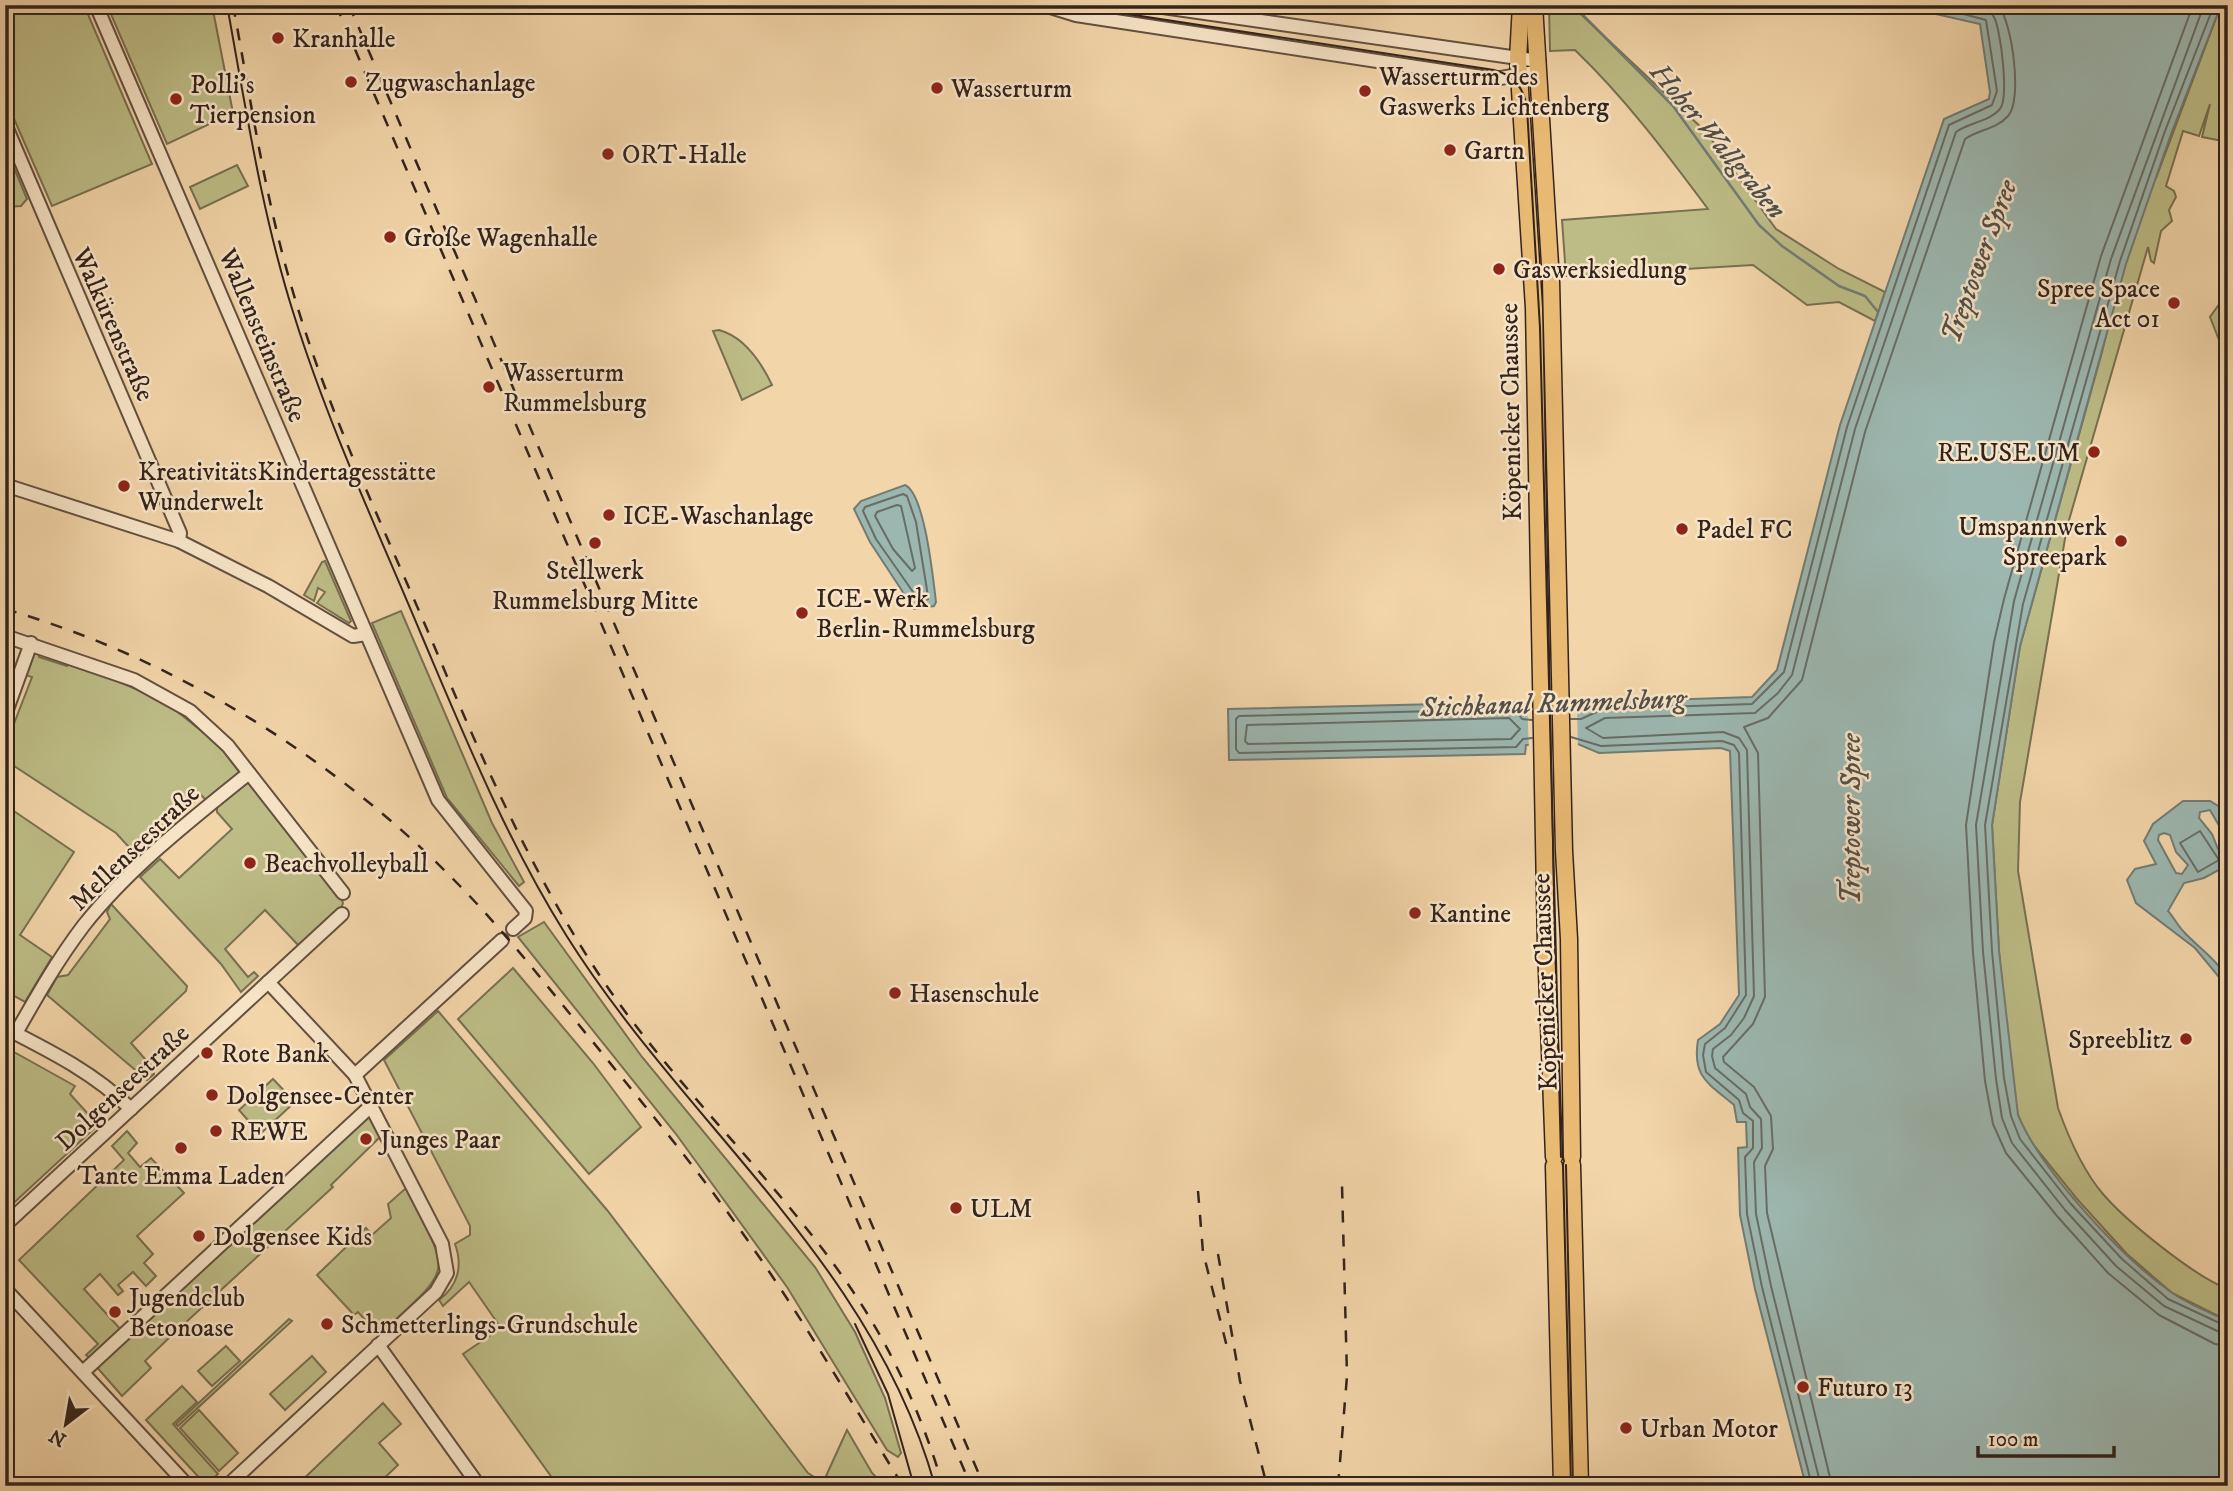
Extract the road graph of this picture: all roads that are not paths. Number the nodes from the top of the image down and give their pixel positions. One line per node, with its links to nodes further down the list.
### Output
1 (96, 5): 13 (street, Wallensteinstraße)
2 (1044, 5): 6 (street)
3 (1149, 5): 7 (street)
4 (1521, 5): 7 (main road, Köpenicker Chaussee)
5 (1534, 5): 8 (main road, Köpenicker Chaussee)
6 (1060, 8): 9 (street)
7 (1518, 59): 8 (street); 9 (main road, Köpenicker Chaussee)
8 (1539, 66): 9 (street); 35 (main road, Köpenicker Chaussee)
9 (1519, 76): 34 (main road, Köpenicker Chaussee)
10 (5, 124): 12 (street, Walkürenstraße)
11 (5, 485): 12 (street)
12 (180, 541): 13 (street)
13 (366, 634): 20 (street, Wallensteinstraße)
14 (5, 636): 15 (street)
15 (31, 643): 16 (street); 17 (street)
16 (5, 715)
17 (249, 773): 18 (street); 23 (street, Mellenseestraße)
18 (343, 893)
19 (342, 914): 22 (street, Dolgenseestraße)
20 (513, 929)
21 (502, 940): 24 (street)
22 (268, 982): 24 (street); 26 (street, Dolgenseestraße)
23 (11, 1031): 26 (street, Mellenseestraße)
24 (355, 1074): 25 (street)
25 (372, 1105): 29 (street); 30 (street)
26 (131, 1110): 27 (street, Dolgenseestraße)
27 (5, 1224)
28 (5, 1289): 30 (street)
29 (378, 1345): 32 (street); 33 (street)
30 (83, 1372): 31 (street)
31 (188, 1486)
32 (227, 1486)
33 (479, 1486)
34 (1562, 1486)
35 (1580, 1486)

